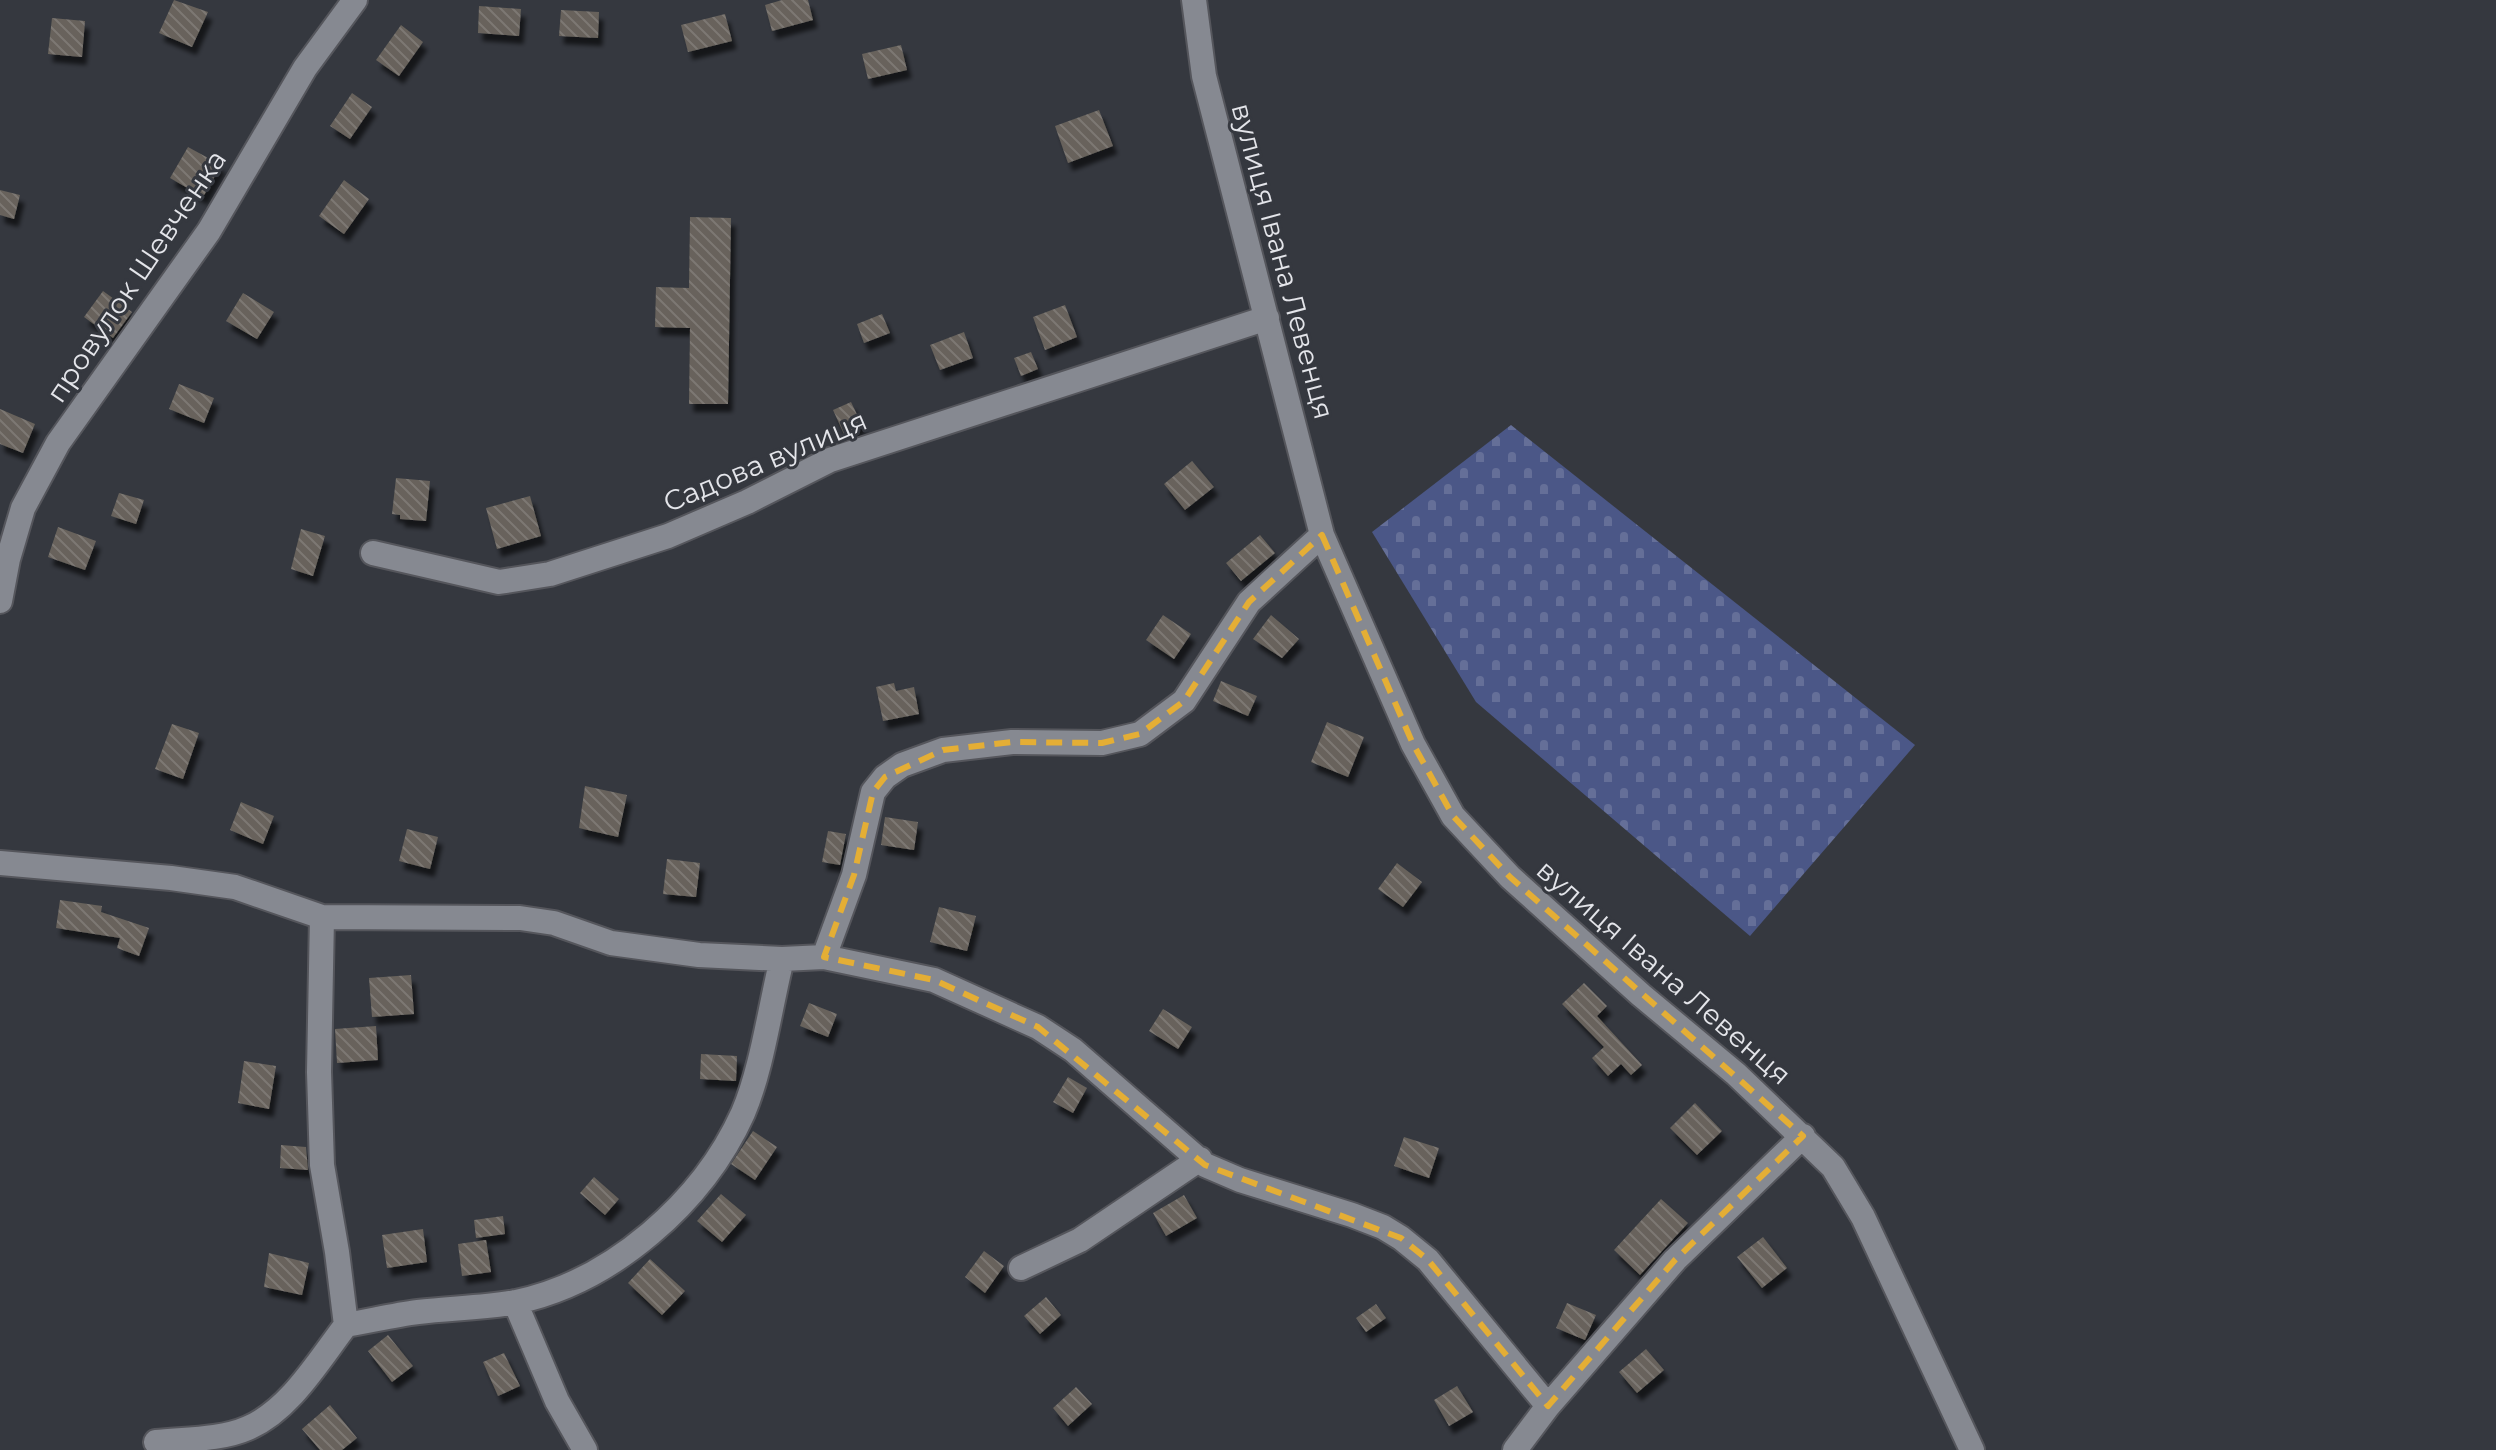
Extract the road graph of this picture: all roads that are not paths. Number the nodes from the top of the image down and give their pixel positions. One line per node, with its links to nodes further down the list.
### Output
1 (355, 0): 6 (street, провулок Шевченка)
2 (1194, 0): 3 (street, вулиця Івана Левенця)
3 (1267, 318): 4 (street, вулиця Івана Левенця); 5 (street, Садова вулиця)
4 (1322, 535): 9 (street); 11 (street, вулиця Івана Левенця)
5 (373, 553)
6 (0, 601)
7 (0, 863): 8 (street)
8 (322, 917): 10 (street); 15 (street)
9 (824, 957): 10 (street); 12 (street)
10 (782, 959): 14 (street)
11 (1803, 1136): 16 (street); 20 (street, вулиця Івана Левенця)
12 (1200, 1159): 13 (street); 16 (street)
13 (1021, 1268)
14 (515, 1302): 15 (street); 18 (street)
15 (346, 1325): 17 (street)
16 (1548, 1406): 19 (street)
17 (156, 1442)
18 (585, 1450)
19 (1515, 1450)
20 (1972, 1450)

